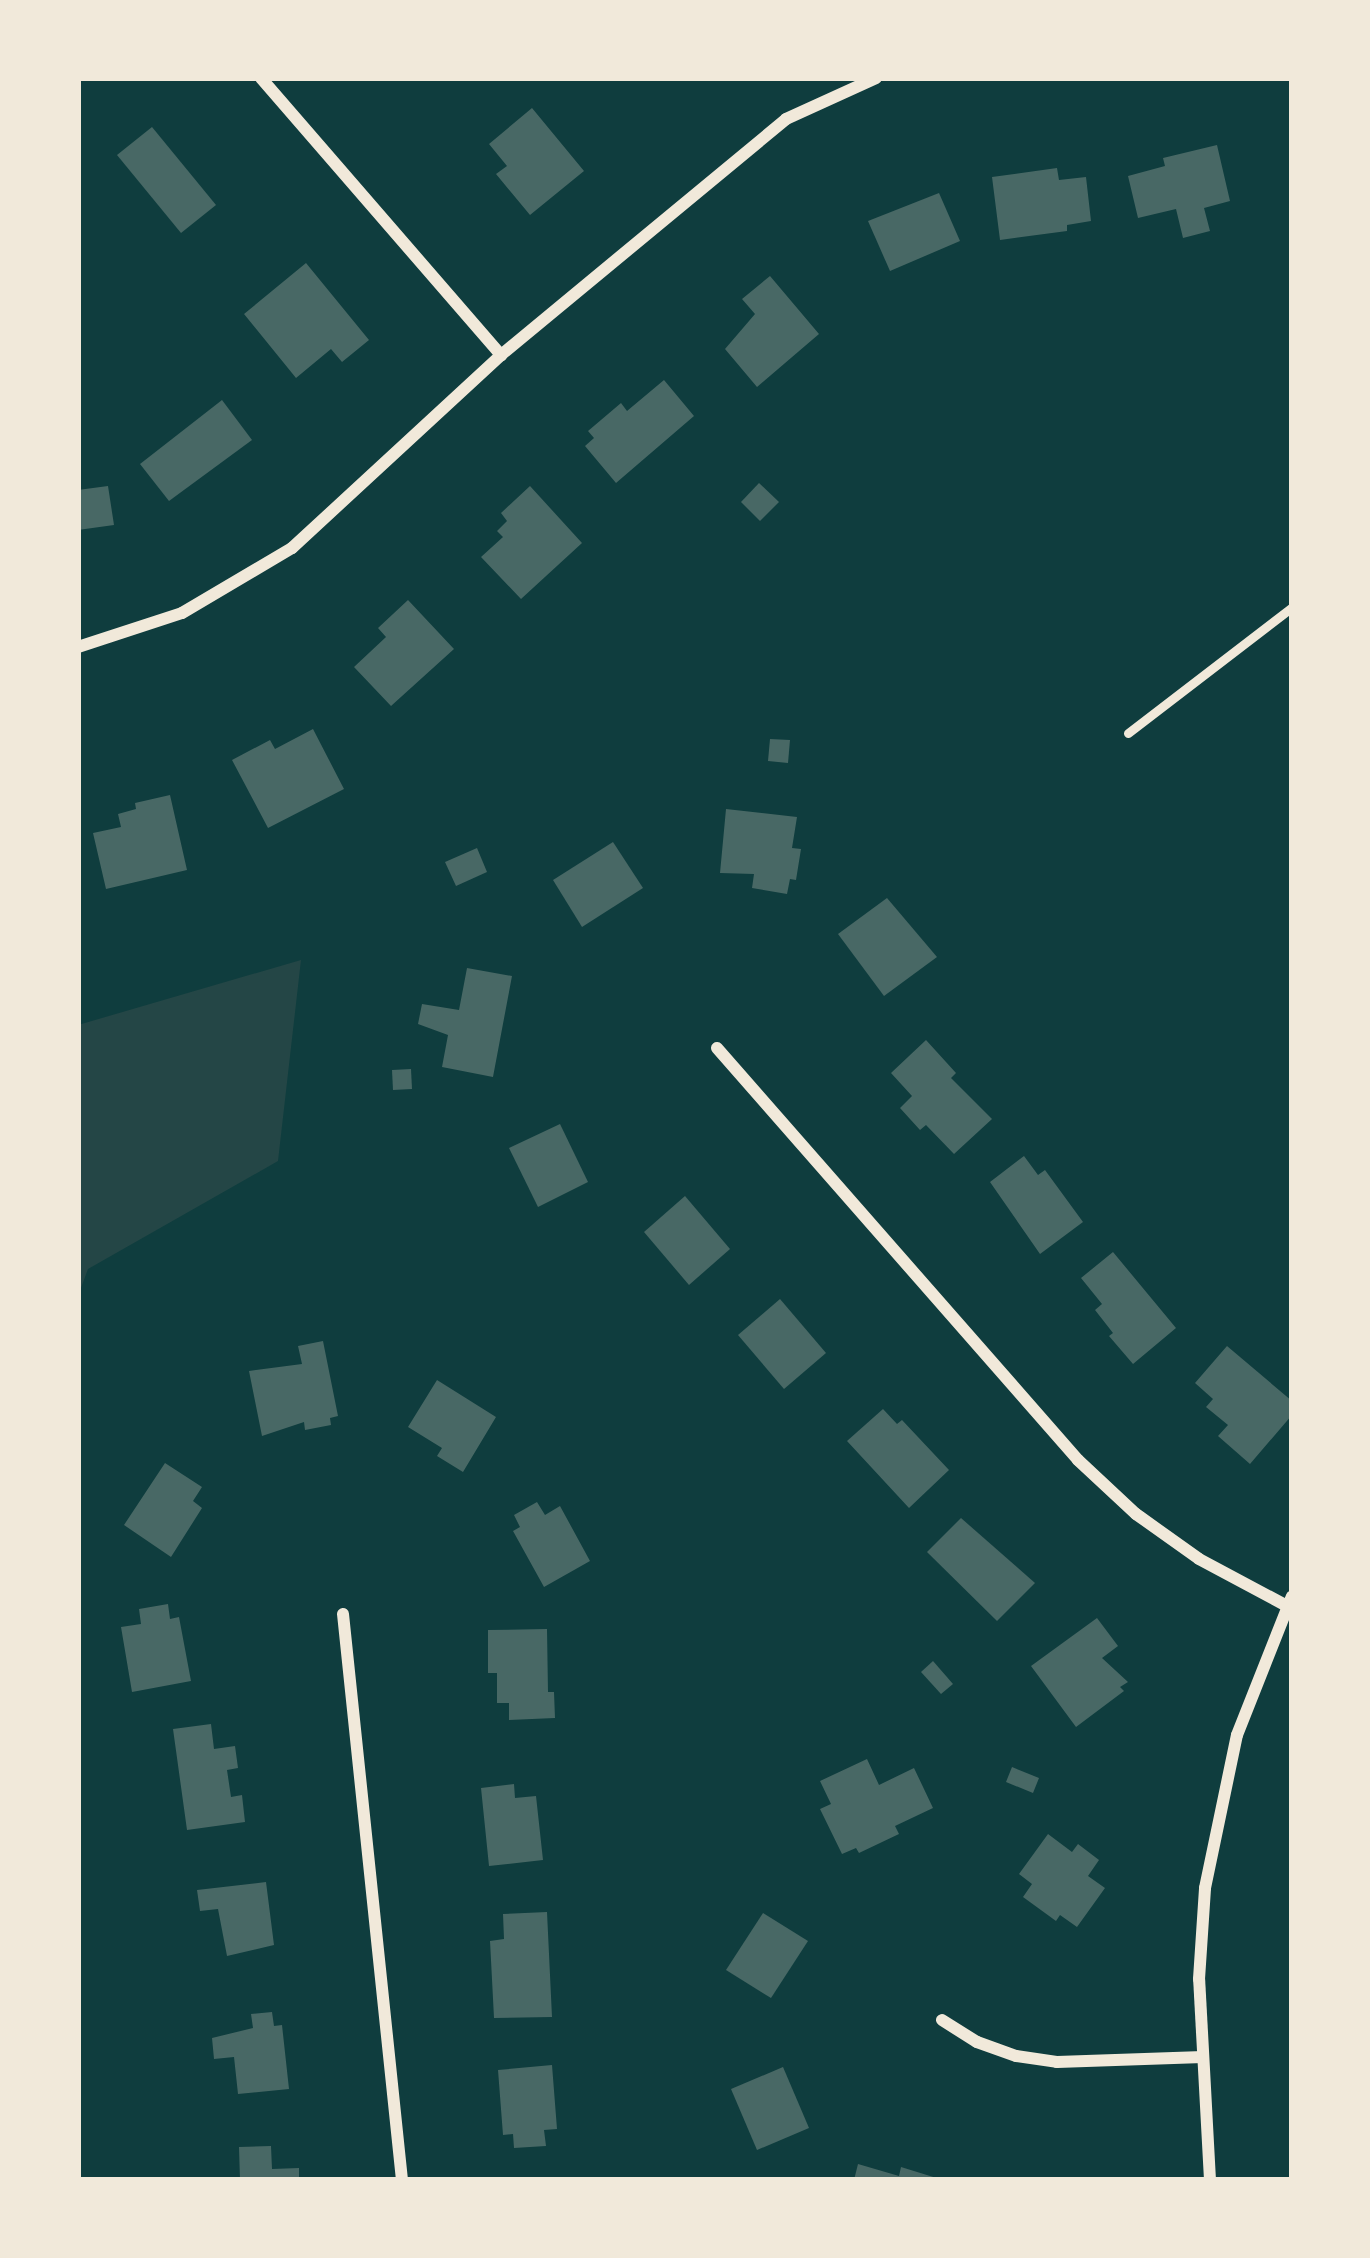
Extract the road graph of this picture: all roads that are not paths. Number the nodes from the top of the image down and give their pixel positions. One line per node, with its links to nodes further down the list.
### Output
1 (261, 78): 3 (street)
2 (876, 78): 3 (street)
3 (500, 355): 5 (street)
4 (1292, 608): 6 (lane)
5 (78, 647)
6 (1128, 733)
7 (717, 1048): 8 (street)
8 (1289, 1601): 11 (street)
9 (343, 1614): 12 (street)
10 (942, 2020): 11 (street)
11 (1203, 2056): 13 (street)
12 (402, 2180)
13 (1210, 2180)

